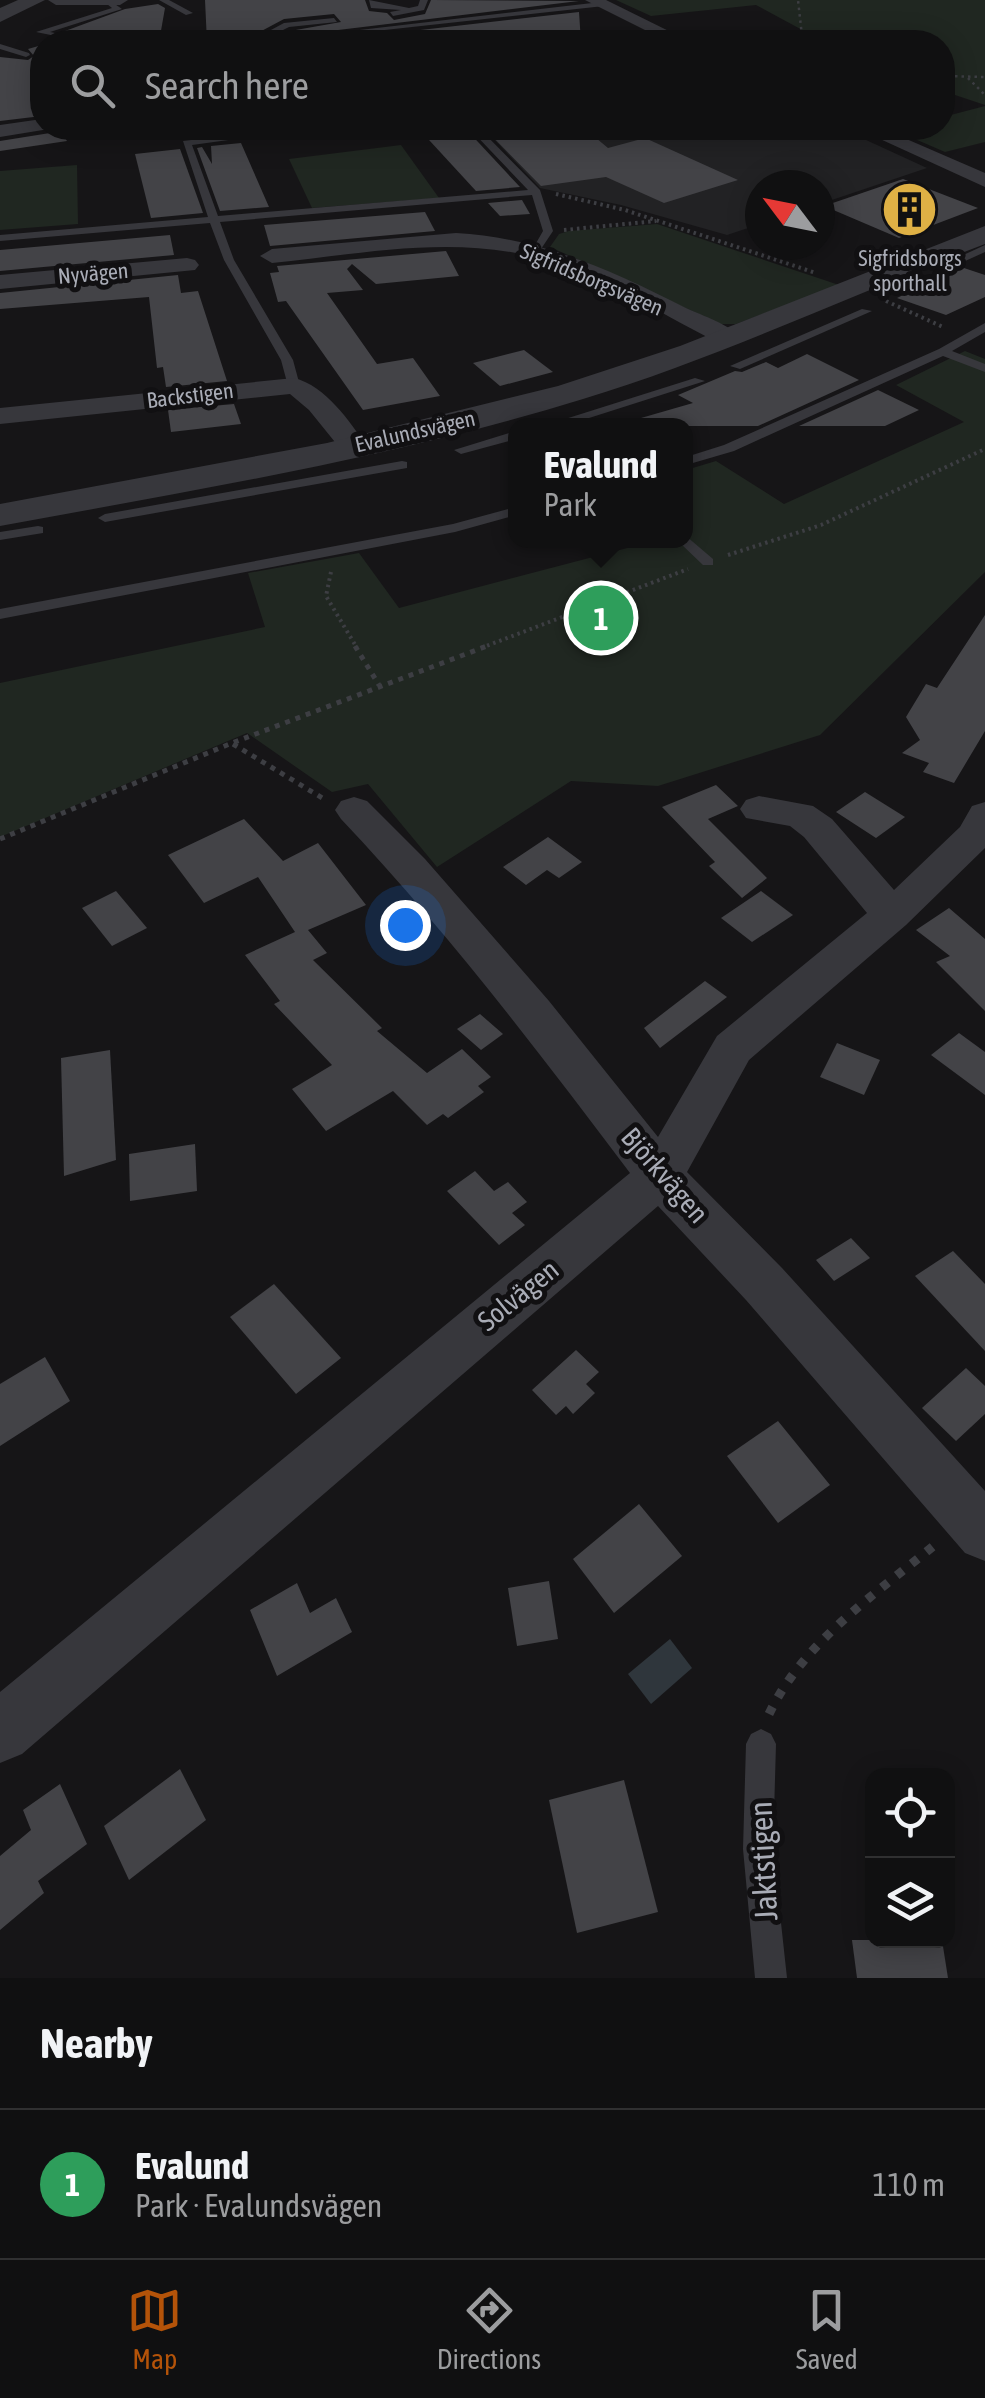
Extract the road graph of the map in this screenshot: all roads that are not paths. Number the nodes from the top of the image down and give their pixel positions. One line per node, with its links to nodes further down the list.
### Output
1 (35, 0): 11 (street)
2 (56, 0): 7 (street)
3 (120, 0): 7 (street)
4 (163, 0): 10 (lane)
5 (373, 0): 6 (lane)
6 (408, 0)
7 (105, 1): 14 (lane)
8 (597, 2): 18 (lane); 19 (street)
9 (428, 4): 12 (lane)
10 (188, 13)
11 (0, 16)
12 (365, 17)
13 (347, 19): 17 (lane)
14 (59, 22): 15 (lane); 16 (lane)
15 (44, 30)
16 (79, 30)
17 (277, 30)
18 (366, 30)
19 (656, 30)
20 (0, 46): 21 (lane)
21 (26, 55)
22 (30, 127): 23 (street)
23 (0, 131)
24 (211, 140): 29 (lane)
25 (486, 140): 28 (lane)
26 (892, 140): 27 (street)
27 (985, 182)
28 (536, 192): 29 (lane); 32 (lane)
29 (215, 220): 31 (lane); 44 (lane)
30 (985, 234): 40 (street, Evalundsvägen)
31 (0, 238)
32 (542, 240): 34 (street, Sigfridsborgsvägen); 40 (street, Sigfridsborgsvägen)
33 (985, 248): 36 (lane)
34 (272, 256)
35 (187, 265): 37 (street, Nyvägen)
36 (936, 270)
37 (0, 282)
38 (866, 310): 40 (lane)
39 (985, 327): 41 (lane)
40 (732, 352): 48 (street, Evalundsvägen)
41 (943, 352): 42 (lane); 50 (lane)
42 (985, 368)
43 (699, 381): 46 (lane)
44 (294, 386): 45 (street, Backstigen); 48 (street)
45 (0, 416)
46 (576, 418)
47 (508, 437): 49 (lane)
48 (353, 446): 53 (street, Evalundsvägen)
49 (461, 450)
50 (693, 459)
51 (402, 465): 54 (lane)
52 (508, 512): 59 (lane)
53 (0, 515)
54 (104, 518)
55 (38, 530): 56 (lane)
56 (0, 536)
57 (693, 548): 58 (lane)
58 (708, 562)
59 (0, 614)
60 (759, 809): 63 (street)
61 (354, 810): 64 (street, Björkvägen)
62 (982, 831): 63 (street, Solvägen)
63 (892, 915): 64 (street, Solvägen)
64 (660, 1176): 65 (street, Björkvägen); 66 (street, Solvägen)
65 (980, 1516)
66 (0, 1732)
67 (760, 1744): 68 (lane, Jaktstigen)
68 (772, 1978)

